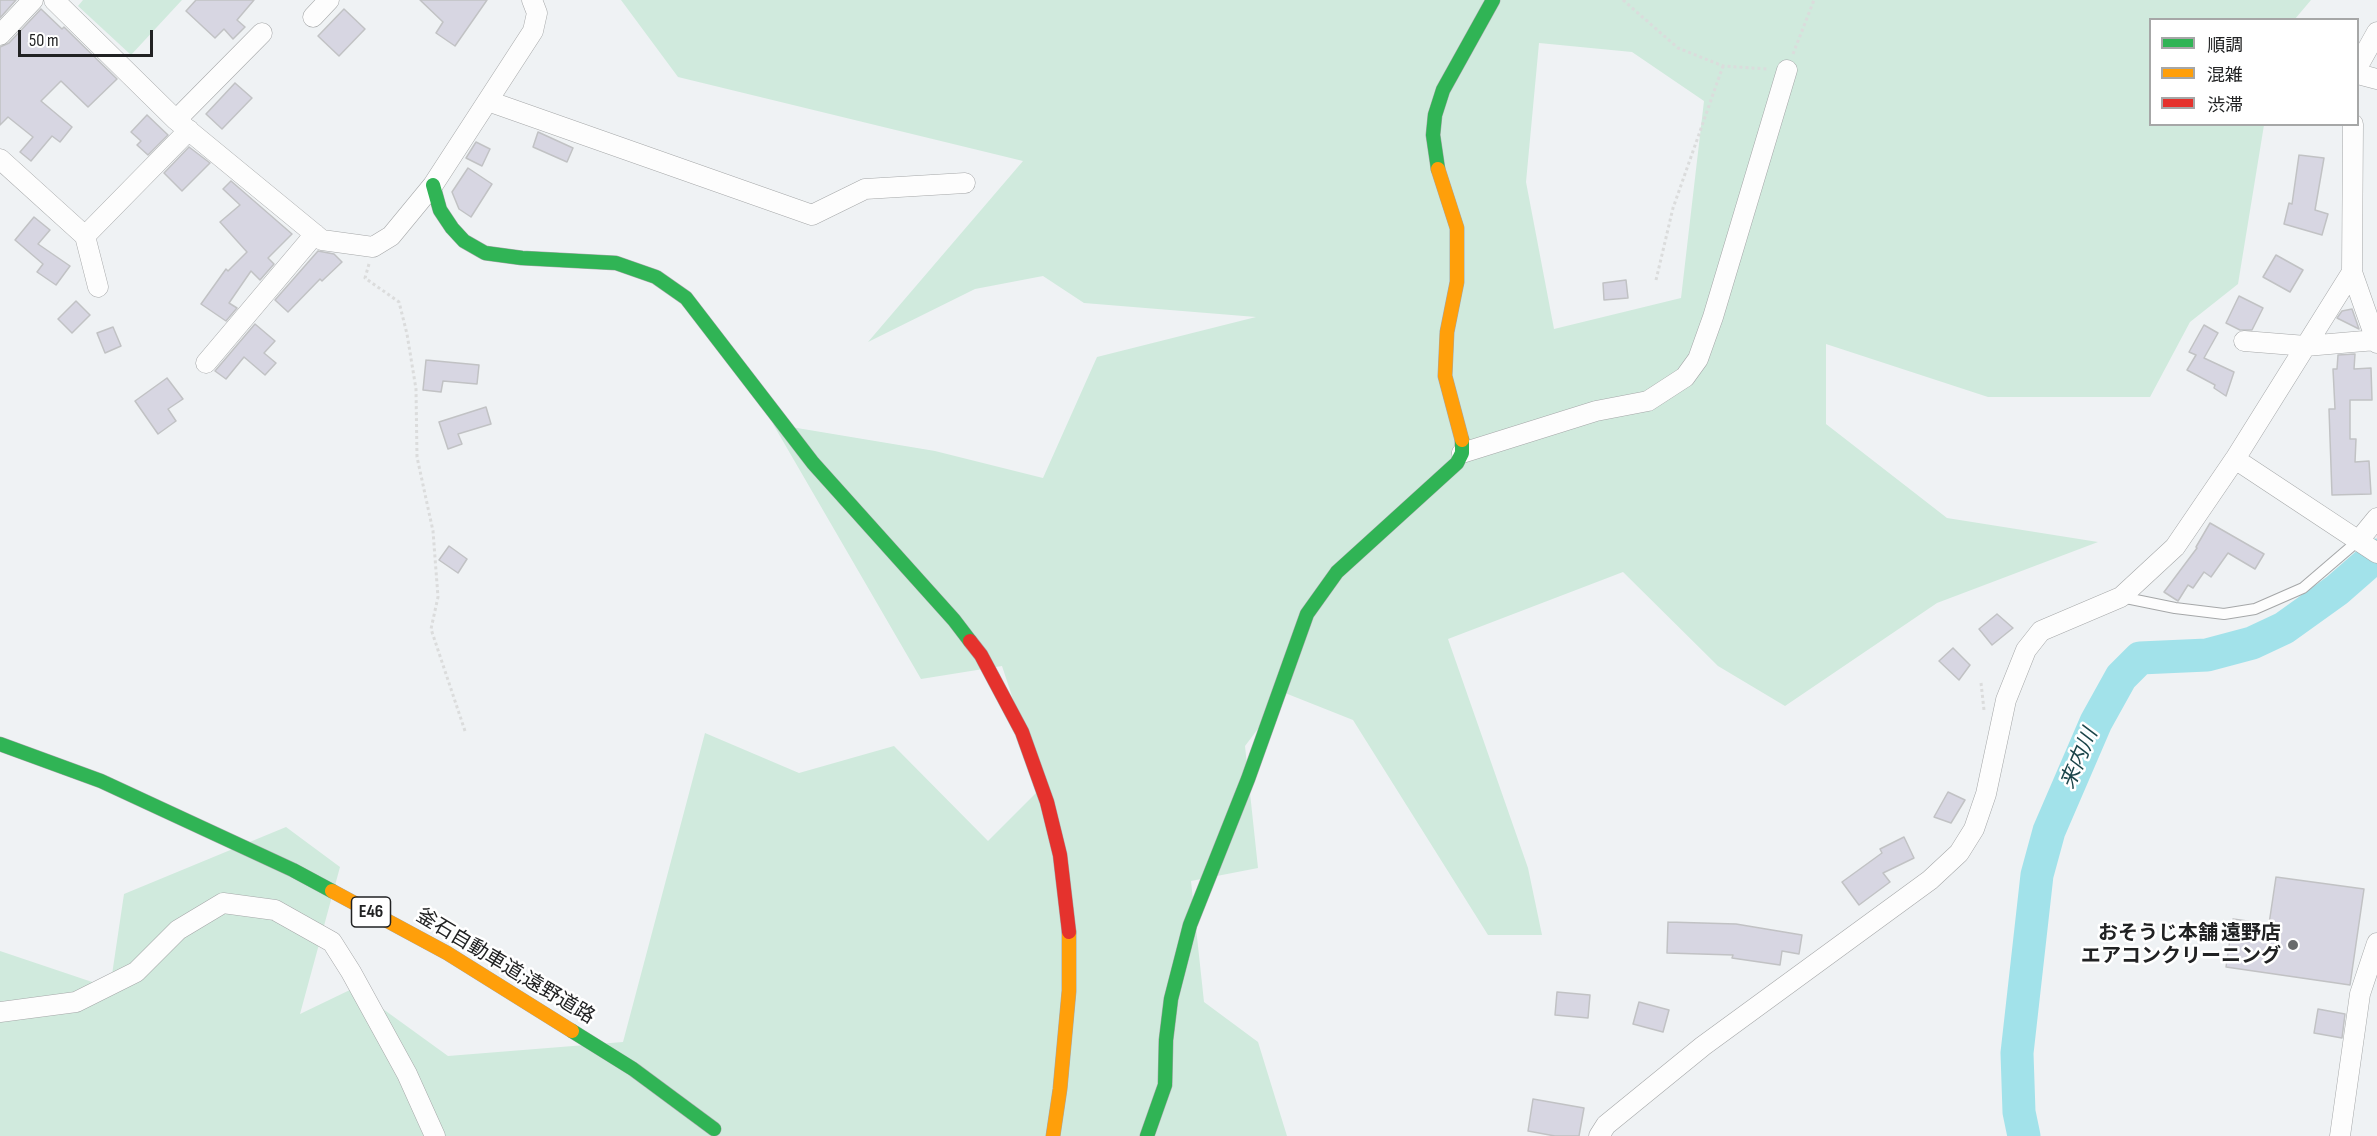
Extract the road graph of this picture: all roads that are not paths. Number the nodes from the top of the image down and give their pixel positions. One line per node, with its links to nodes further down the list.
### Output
1 (33, 0): 9 (street)
2 (54, 0): 13 (street)
3 (329, 0): 6 (street)
4 (532, 0): 12 (street)
5 (1493, 0): 26 (main road)
6 (313, 17)
7 (2377, 32): 11 (street)
8 (262, 33): 13 (street)
9 (0, 35)
10 (1787, 70): 26 (street)
11 (2363, 74)
12 (488, 101): 16 (street); 17 (street)
13 (183, 125): 18 (street); 19 (street)
14 (2353, 126): 20 (street)
15 (0, 159): 19 (street)
16 (965, 183)
17 (433, 185): 18 (street); 37 (main road)
18 (315, 234): 25 (street)
19 (85, 236): 21 (street)
20 (2352, 272): 23 (street); 24 (street)
21 (98, 287)
22 (2244, 341): 24 (street)
23 (2377, 341): 24 (street)
24 (2306, 346): 27 (street)
25 (206, 363)
26 (1462, 453): 38 (main road)
27 (2235, 459): 29 (street); 31 (street)
28 (2377, 518): 29 (street)
29 (2359, 540): 30 (street); 31 (lane)
30 (2377, 553)
31 (2121, 597): 39 (street)
32 (0, 744): 35 (main road, 釜石自動車道;遠野道路 / E46)
33 (2377, 943): 40 (street)
34 (0, 1012): 36 (street)
35 (714, 1129)
36 (435, 1136)
37 (1053, 1136)
38 (1147, 1136)
39 (1599, 1136)
40 (2340, 1136)

